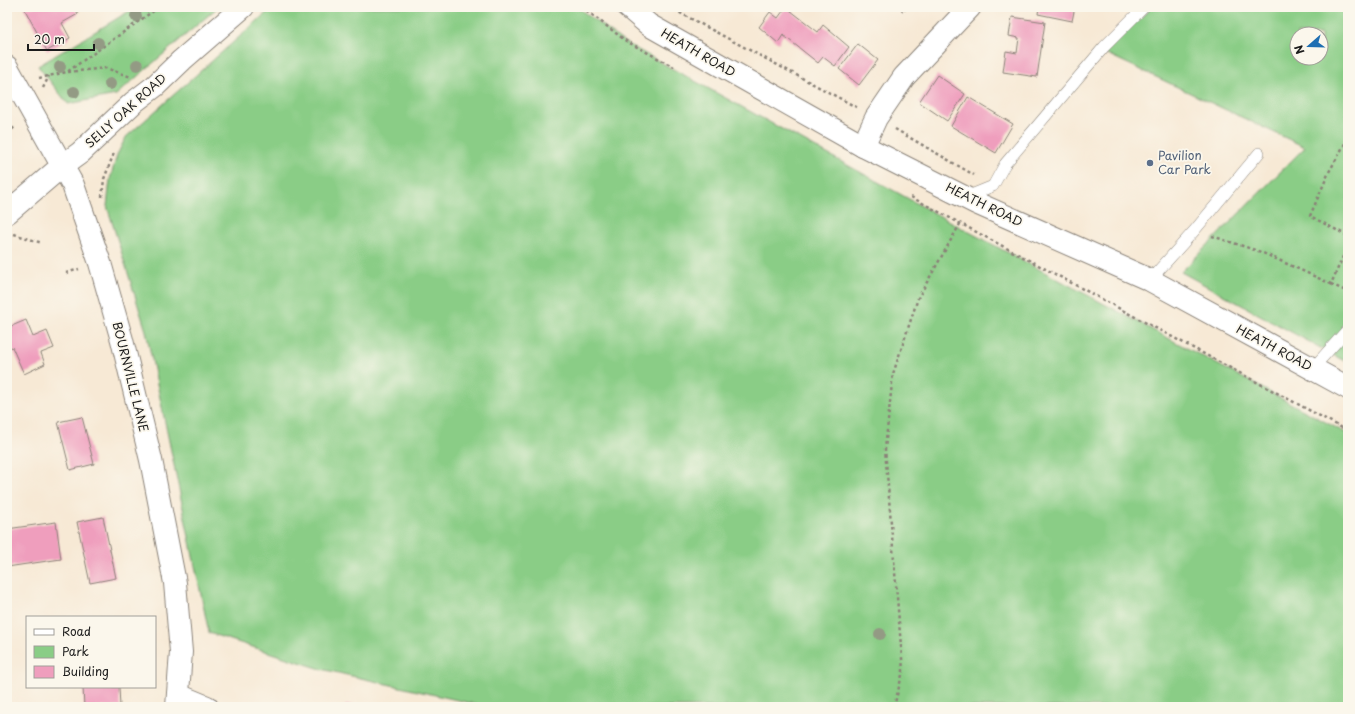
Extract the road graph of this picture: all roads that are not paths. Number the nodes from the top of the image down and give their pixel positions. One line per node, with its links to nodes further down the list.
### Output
1 (243, 7): 8 (street, SELLY OAK ROAD)
2 (970, 7): 6 (street)
3 (1144, 7): 9 (lane)
4 (633, 8): 6 (street, HEATH ROAD)
5 (11, 75): 8 (street, BOURNVILLE LANE)
6 (863, 146): 9 (street, HEATH ROAD)
7 (1259, 153): 11 (lane)
8 (62, 166): 10 (street, SELLY OAK ROAD); 15 (street, BOURNVILLE LANE)
9 (971, 200): 11 (street, HEATH ROAD)
10 (7, 223)
11 (1150, 280): 13 (street, HEATH ROAD)
12 (1348, 329): 13 (lane)
13 (1313, 368): 14 (street, HEATH ROAD)
14 (1348, 388)
15 (178, 701): 16 (street)
16 (207, 707)

